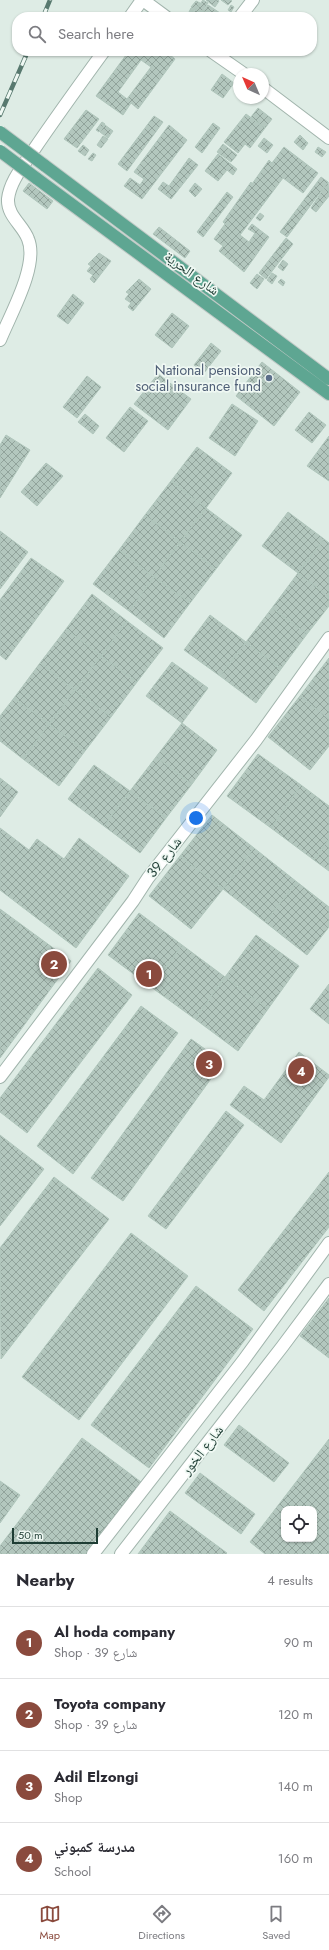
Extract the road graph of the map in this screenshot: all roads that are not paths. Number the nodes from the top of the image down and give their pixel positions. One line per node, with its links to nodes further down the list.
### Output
1 (143, 0): 3 (street); 4 (street)
2 (253, 0): 5 (street)
3 (134, 12)
4 (159, 12)
5 (244, 12)
6 (100, 56): 13 (street)
7 (220, 56): 8 (street)
8 (236, 68)
9 (269, 93): 11 (street)
10 (0, 132): 14 (main road, شارع الحرية, bridge)
11 (329, 138)
12 (0, 151): 15 (main road, شارع الحرية, bridge)
13 (0, 340)
14 (329, 379)
15 (329, 394)
16 (329, 638): 17 (street, شارع 39)
17 (0, 1077)
18 (329, 1243): 20 (street)
19 (329, 1284): 21 (street, شارع الخور)
20 (93, 1554)
21 (121, 1554)

